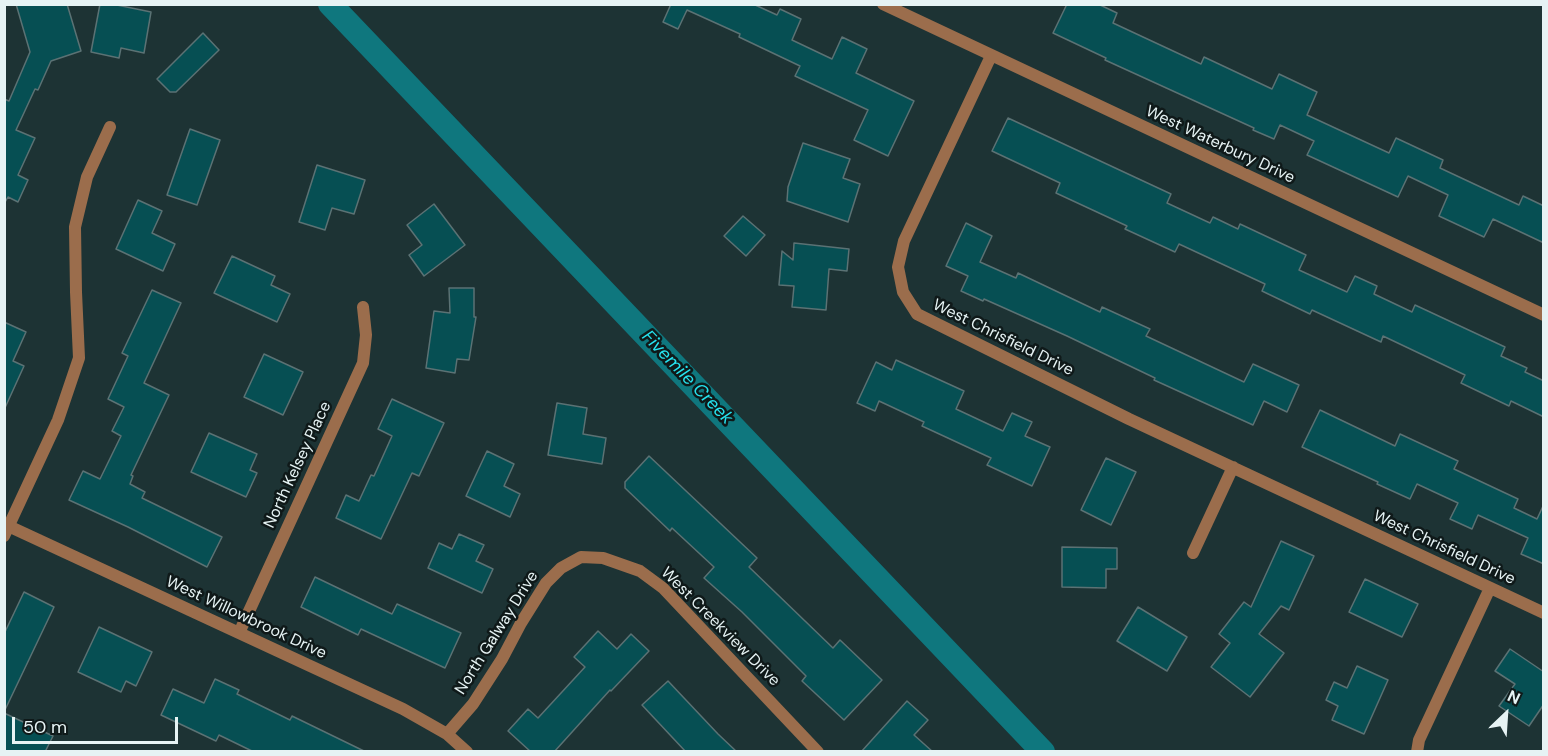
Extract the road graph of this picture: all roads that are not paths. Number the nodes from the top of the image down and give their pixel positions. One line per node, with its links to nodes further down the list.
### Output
1 (884, 4): 2 (street, West Waterbury Drive)
2 (991, 56): 5 (street, West Waterbury Drive); 6 (street, West Chrisfield Drive)
3 (110, 127): 7 (street)
4 (363, 307): 12 (street, North Kelsey Place)
5 (1544, 315)
6 (1233, 467): 8 (street); 10 (street, West Chrisfield Drive)
7 (6, 529): 12 (street, West Willowbrook Drive)
8 (1193, 553)
9 (582, 557): 13 (street, North Galway Drive); 15 (street, West Creekview Drive)
10 (1490, 588): 11 (street, West Chrisfield Drive); 16 (street)
11 (1544, 613)
12 (239, 633): 13 (street, West Willowbrook Drive)
13 (447, 734): 14 (street, West Willowbrook Drive)
14 (467, 752)
15 (818, 752)
16 (1417, 752)

